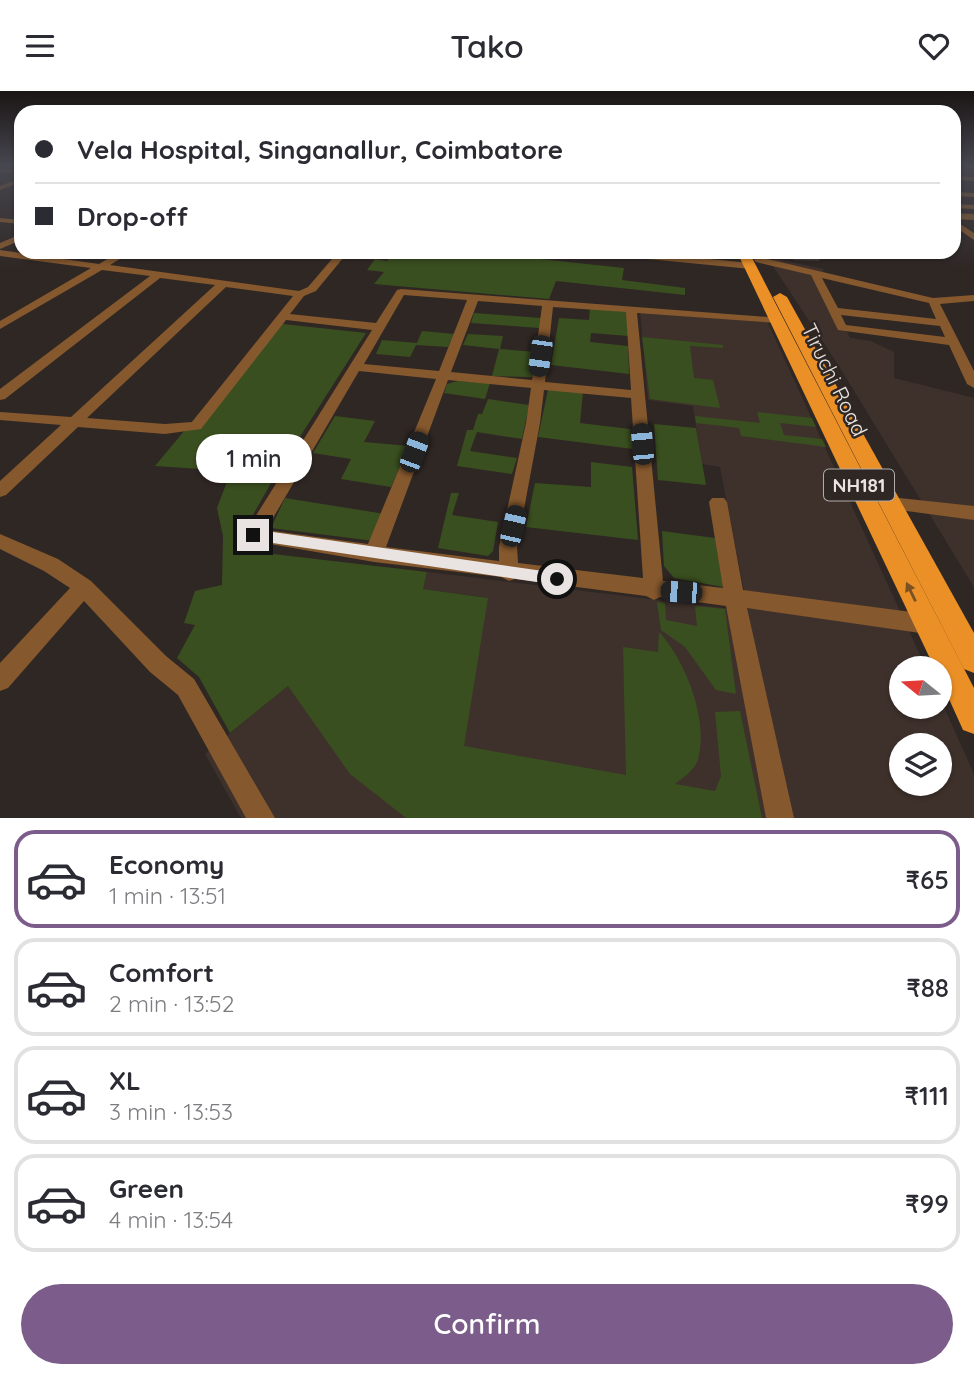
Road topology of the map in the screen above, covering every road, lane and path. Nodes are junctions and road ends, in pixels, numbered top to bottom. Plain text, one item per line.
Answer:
1 (46, 259) edge
2 (114, 259) edge
3 (337, 259) edge
4 (753, 259) edge
5 (753, 259) edge
6 (760, 259) edge
7 (100, 266) junction
8 (814, 272) junction
9 (159, 274) junction
10 (224, 283) junction
11 (299, 293) junction
12 (474, 297) junction
13 (974, 298) edge
14 (933, 301) junction
15 (548, 303) junction
16 (631, 309) junction
17 (833, 311) junction
18 (281, 316) junction
19 (777, 320) junction
20 (942, 323) junction
21 (0, 326) edge
22 (379, 327) junction
23 (953, 342) junction
24 (358, 367) junction
25 (443, 376) junction
26 (536, 383) junction
27 (974, 384) edge
28 (639, 395) junction
29 (0, 396) edge
30 (831, 409) junction
31 (0, 416) edge
32 (73, 421) junction
33 (0, 491) edge
34 (718, 502) dead end
35 (890, 503) junction
36 (974, 513) edge
37 (0, 541) edge
38 (374, 554) junction
39 (509, 573) junction
40 (84, 587) junction
41 (654, 591) junction
42 (735, 596) junction
43 (927, 624) junction
44 (974, 660) edge
45 (0, 680) edge
46 (974, 719) edge
47 (261, 818) edge
48 (779, 818) edge

1 - 7 street
2 - 7 street
3 - 11 street
4 - 19 highway, Tiruchi Road / NH181
5 - 30 highway, Tiruchi Road / NH181
6 - 8 street
7 - 9 street
7 - 21 street
8 - 14 street
8 - 17 street
9 - 10 street
9 - 29 street
10 - 11 street
10 - 32 street
11 - 18 street
12 - 15 street
12 - 22 street
12 - 25 street
13 - 14 street
14 - 20 street
15 - 16 street
15 - 26 street
16 - 19 street
16 - 28 street
17 - 20 street
17 - 23 street
18 - 22 street
18 - 32 street
19 - 30 highway, Tiruchi Road / NH181
20 - 23 street
22 - 24 street
23 - 27 street
24 - 25 street
24 - 38 street
25 - 26 street
25 - 38 street
26 - 28 street
26 - 39 street
28 - 41 street
30 - 35 highway, Tiruchi Road / NH181
43 -> 30 highway, Tiruchi Road / NH181
31 - 32 street
32 - 33 street
34 - 42 street
35 - 36 street
35 - 44 highway, Tiruchi Road / NH181
37 - 40 street
38 - 39 street
39 - 41 street
40 - 45 street
40 - 47 street
41 - 42 street
42 - 43 street
42 - 48 street
43 - 46 highway, Tiruchi Road / NH181

